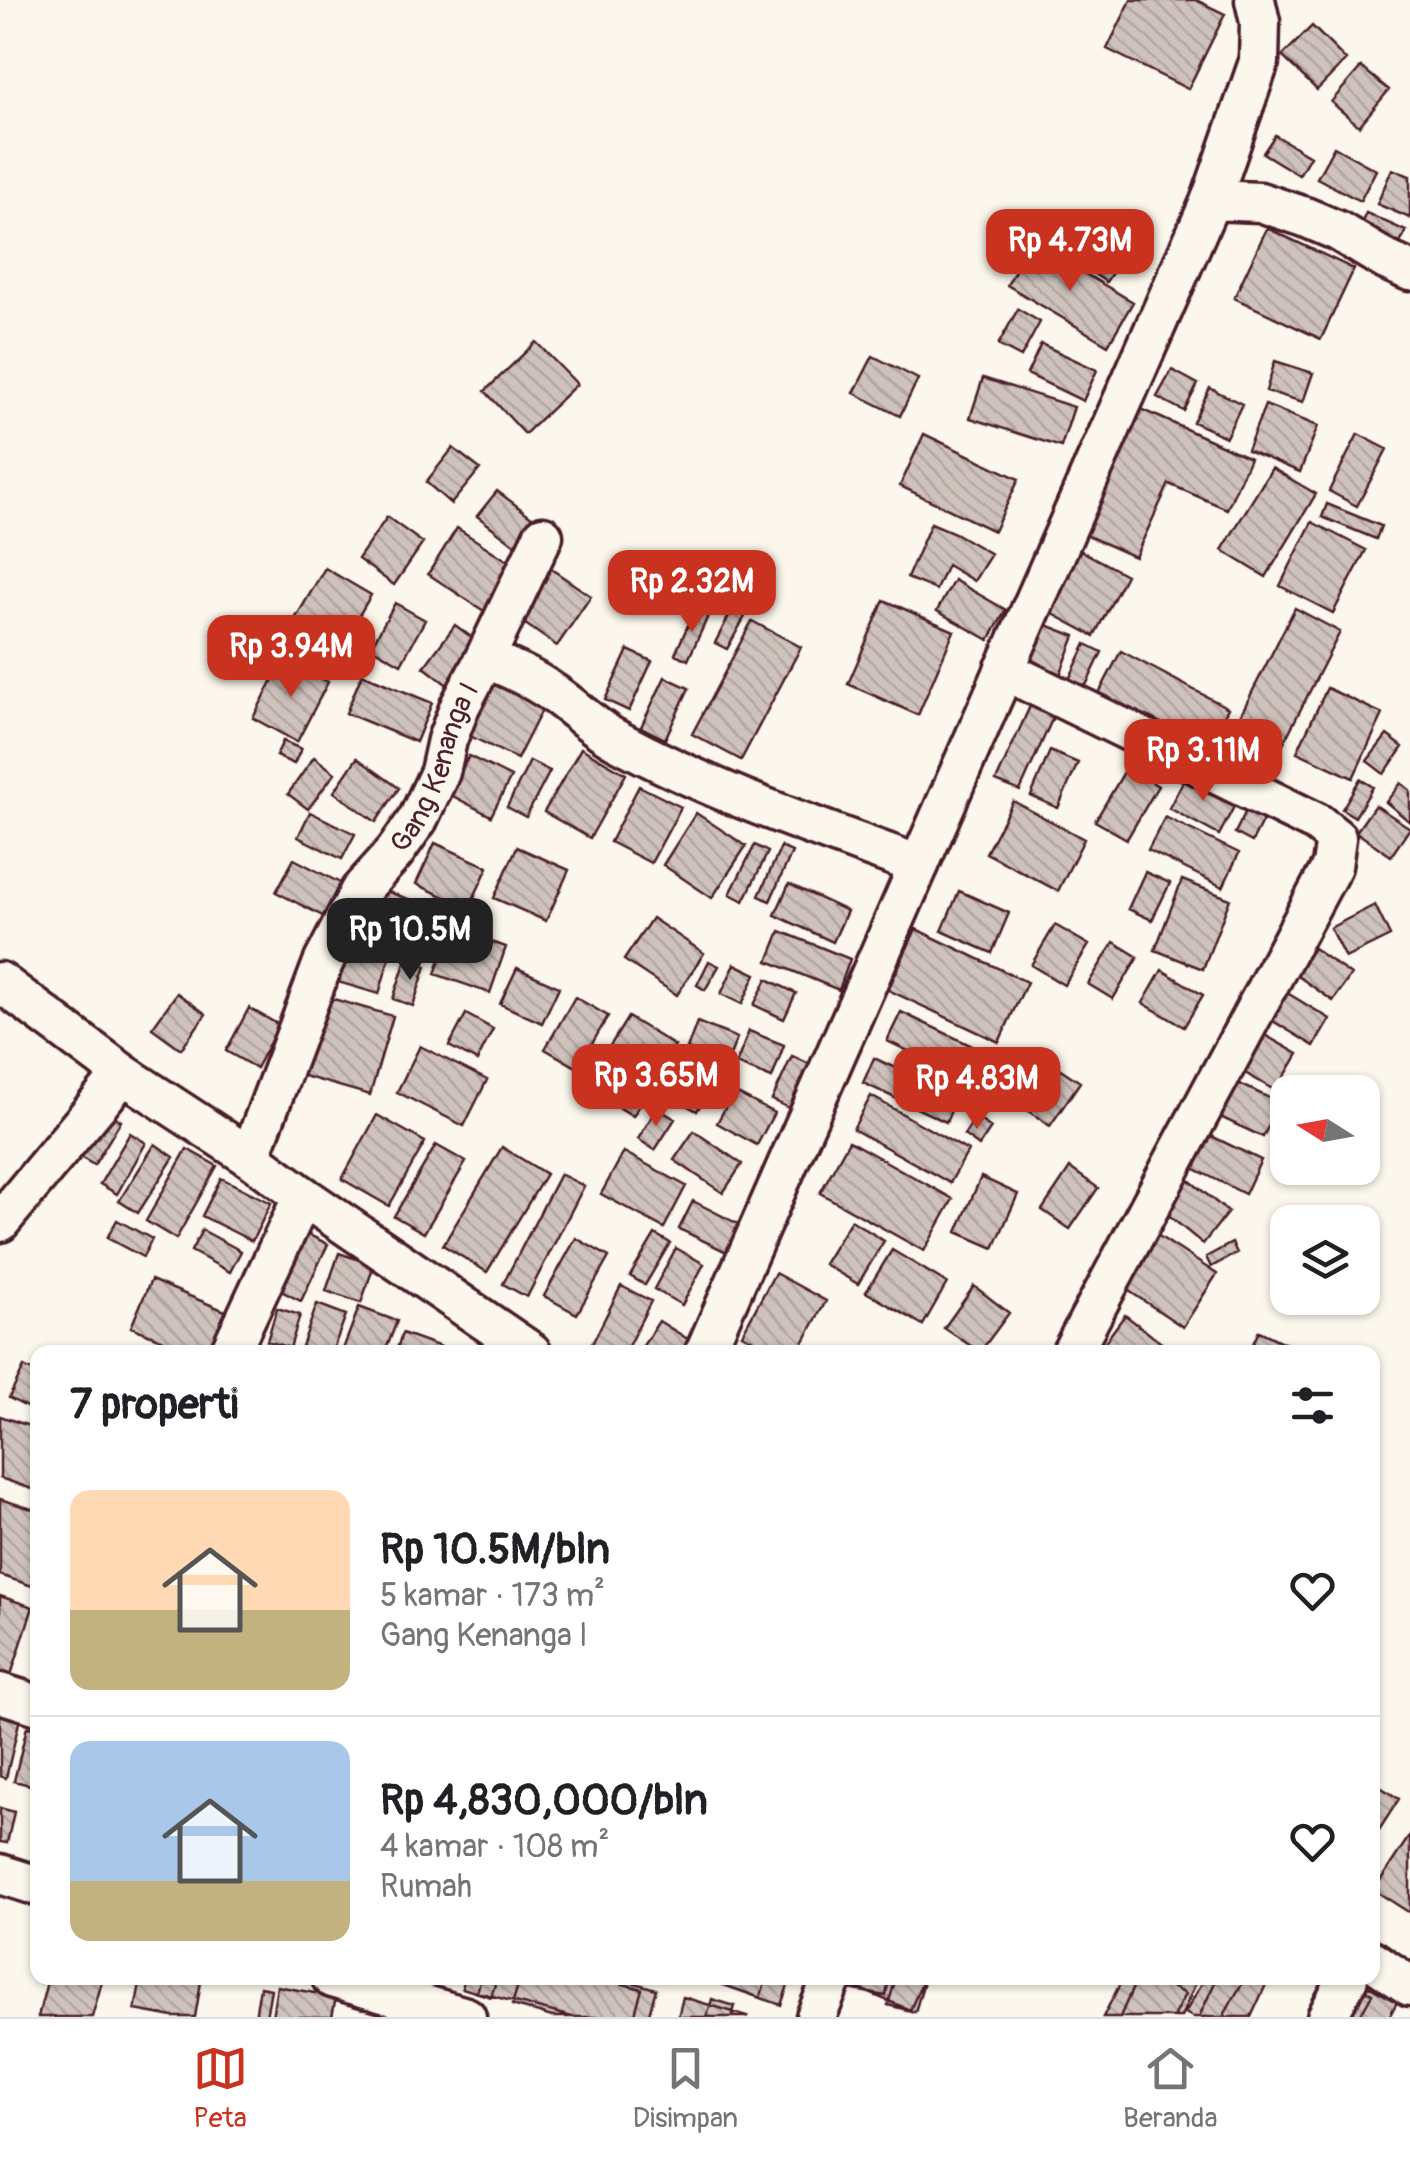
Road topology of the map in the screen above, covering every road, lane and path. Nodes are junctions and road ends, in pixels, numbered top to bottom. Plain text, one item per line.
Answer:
1 (1255, 0) edge
2 (1211, 200) junction
3 (1410, 271) edge
4 (543, 536) dead end
5 (486, 658) junction
6 (1004, 670) junction
7 (919, 865) junction
8 (0, 982) edge
9 (123, 1074) junction
10 (250, 1157) junction
11 (303, 1196) junction
12 (0, 1222) edge
13 (233, 1345) edge
14 (517, 1345) edge
15 (708, 1345) edge
16 (1076, 1345) edge
17 (0, 1693) edge
18 (30, 1702) edge
19 (0, 1874) edge
20 (30, 1883) edge
21 (1380, 1965) edge
22 (359, 1985) edge
23 (829, 1985) edge
24 (1344, 1985) edge
25 (1410, 1986) edge
26 (413, 1999) edge
27 (466, 2017) edge
28 (816, 2017) edge
29 (1327, 2017) edge

1 - 2 street
2 - 3 street
2 - 6 street
4 - 5 street, Gang Kenanga I
5 - 7 street
5 - 10 street, Gang Kenanga I
6 - 7 street
6 - 16 street
7 - 15 street
8 - 9 street
9 - 10 street
9 - 12 street
10 - 11 street
11 - 13 street
11 - 14 street
17 - 18 street
19 - 20 street
21 - 25 street
22 - 26 street
23 - 28 street
24 - 29 street
26 - 27 street

